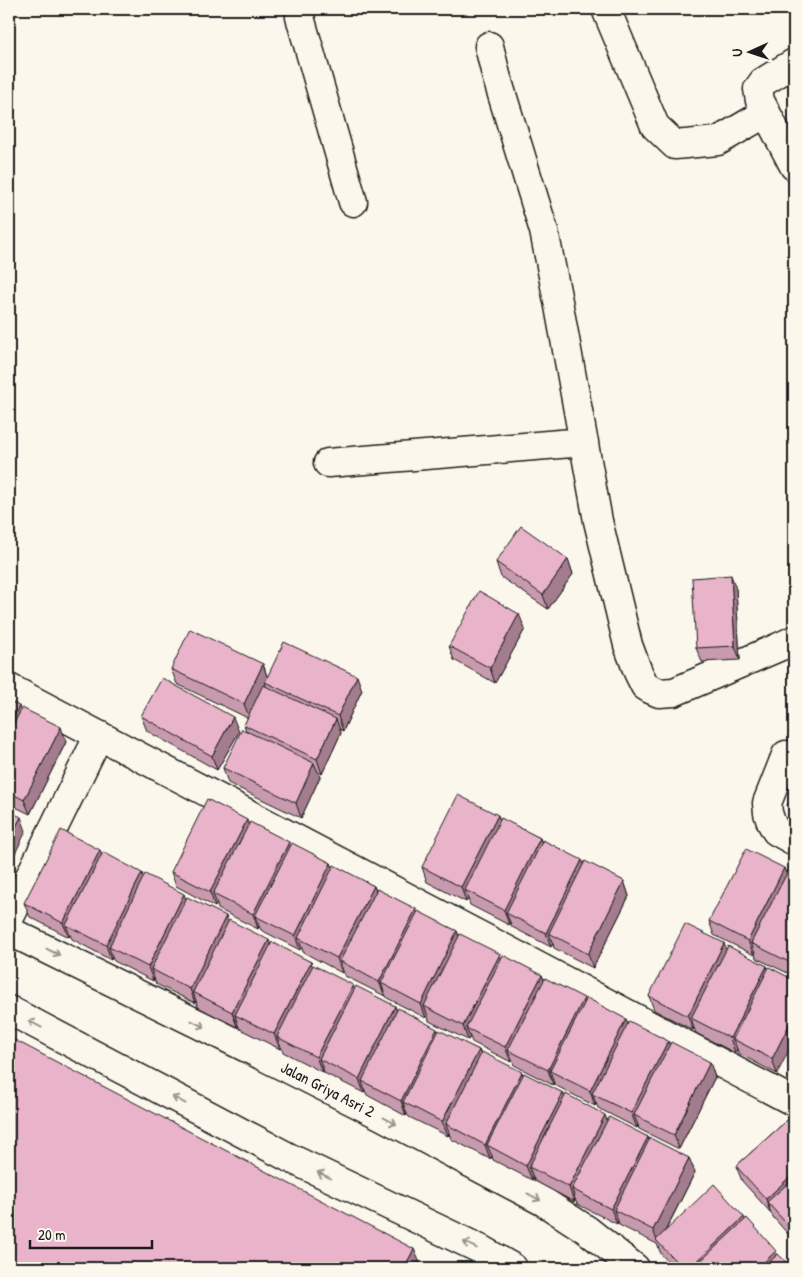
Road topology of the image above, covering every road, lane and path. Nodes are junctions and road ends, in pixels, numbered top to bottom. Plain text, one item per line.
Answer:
1 (301, 9) edge
2 (606, 9) edge
3 (489, 46) dead end
4 (794, 63) edge
5 (766, 113) junction
6 (794, 166) edge
7 (353, 202) dead end
8 (584, 442) junction
9 (328, 463) dead end
10 (794, 640) edge
11 (9, 688) edge
12 (99, 735) junction
13 (786, 755) dead end
14 (794, 841) edge
15 (9, 919) edge
16 (9, 931) edge
17 (9, 1010) edge
18 (794, 1102) edge
19 (513, 1268) edge
20 (634, 1268) edge

1 - 7 street
2 - 5 street
3 - 8 street
4 - 5 street
5 - 6 street
8 - 9 street
8 - 10 street
11 - 12 street
12 - 15 street
12 - 18 street
13 - 14 street
16 -> 20 street, Jalan Griya Asri 2
19 -> 17 street

